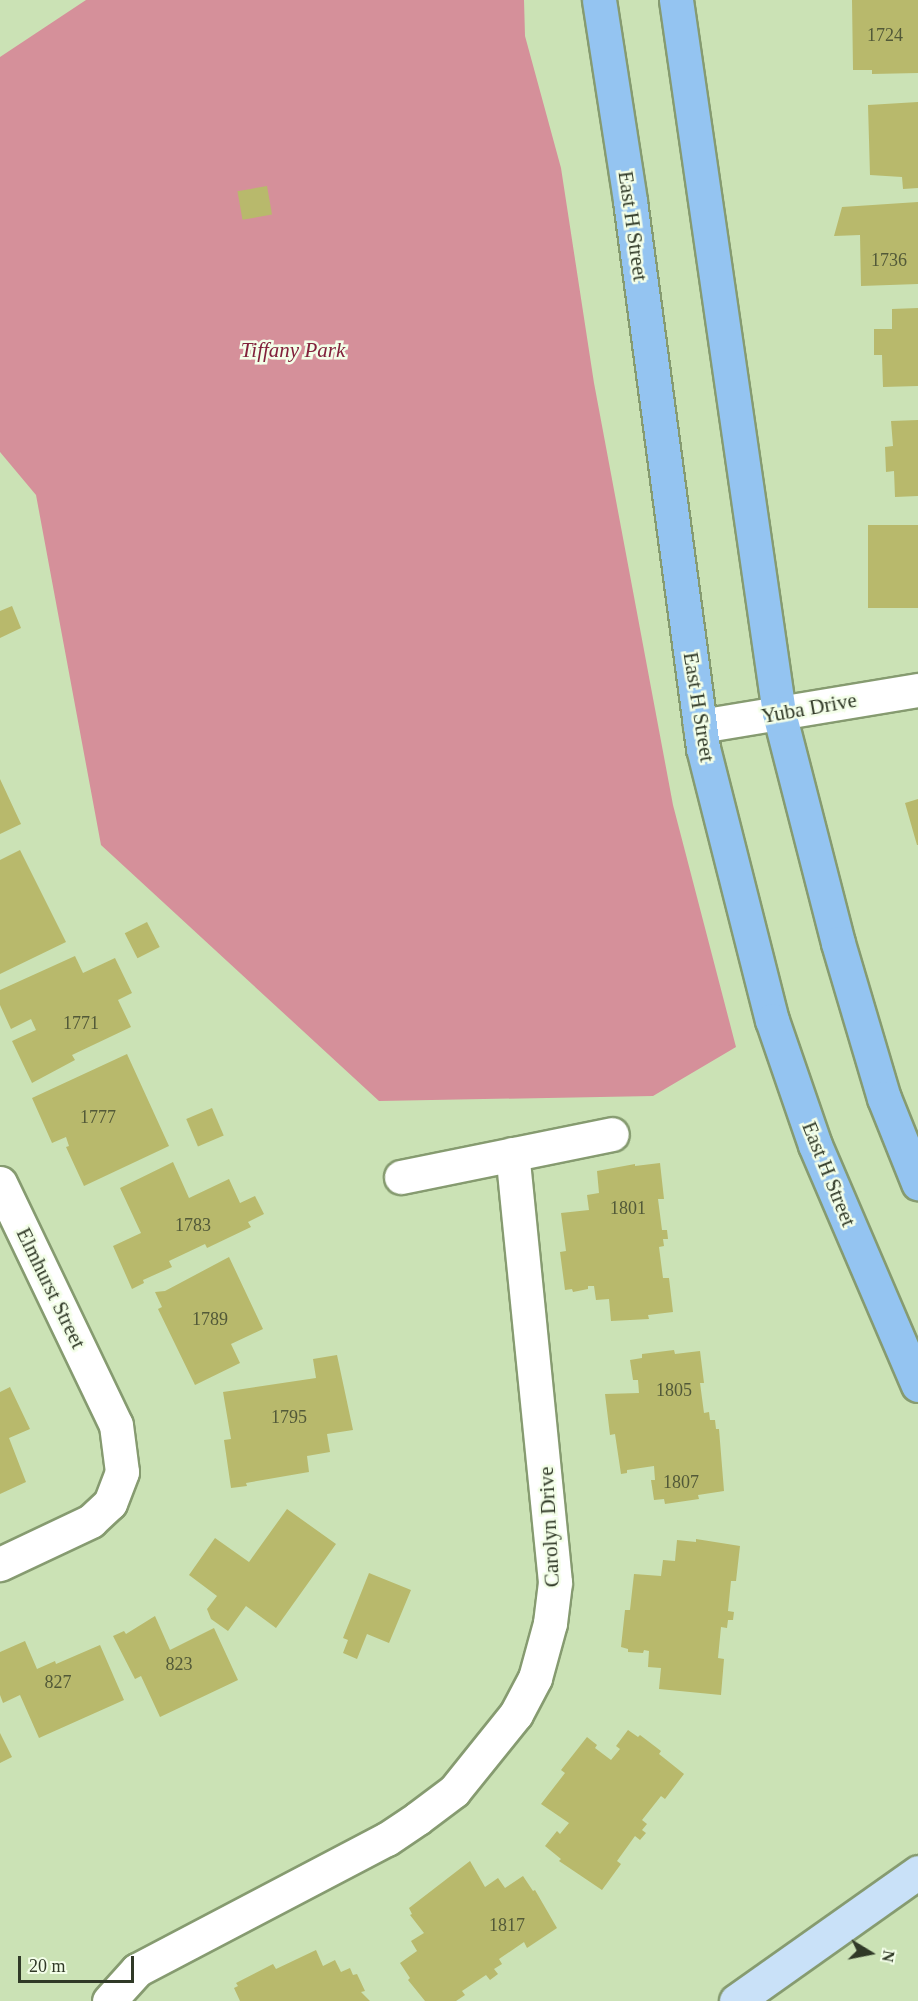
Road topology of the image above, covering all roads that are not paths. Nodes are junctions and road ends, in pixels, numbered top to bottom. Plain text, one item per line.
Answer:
1 (599, 0) edge
2 (676, 0) edge
3 (918, 690) edge
4 (779, 713) junction
5 (700, 726) junction
6 (612, 1134) dead end
7 (512, 1154) junction
8 (401, 1177) dead end
9 (0, 1183) edge
10 (918, 1184) edge
11 (918, 1385) edge
12 (0, 1564) edge
13 (918, 1872) edge
14 (109, 2001) edge
15 (736, 2001) edge

1 - 5 main road, East H Street
2 - 4 main road
3 - 4 street, Yuba Drive
4 - 5 street, Yuba Drive
4 - 10 main road
5 - 11 main road, East H Street
6 - 7 street
7 - 8 street
7 - 14 street, Carolyn Drive
9 - 12 street, Elmhurst Street
13 - 15 main road

